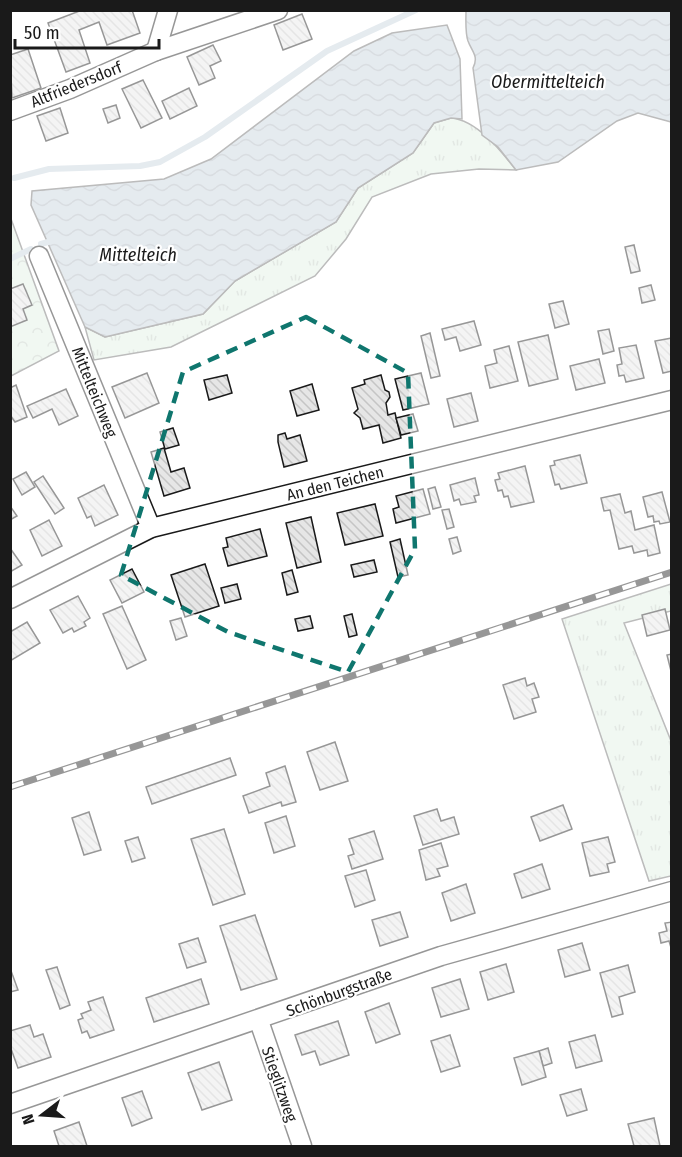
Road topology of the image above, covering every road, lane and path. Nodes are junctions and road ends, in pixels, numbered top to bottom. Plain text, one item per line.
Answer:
1 (168, 10) edge
2 (278, 10) edge
3 (156, 51) junction
4 (10, 111) edge
5 (39, 256) dead end
6 (672, 400) edge
7 (151, 528) junction
8 (10, 599) edge
9 (672, 891) edge
10 (259, 1021) junction
11 (10, 1104) edge
12 (302, 1146) edge

1 - 3 street
2 - 3 street, Altfriedersdorf
3 - 4 street, Altfriedersdorf
5 - 7 street, Mittelteichweg
6 - 7 street, An den Teichen
7 - 8 street, An den Teichen
9 - 10 street, Schönburgstraße
10 - 11 street, Schönburgstraße
10 - 12 street, Stieglitzweg

